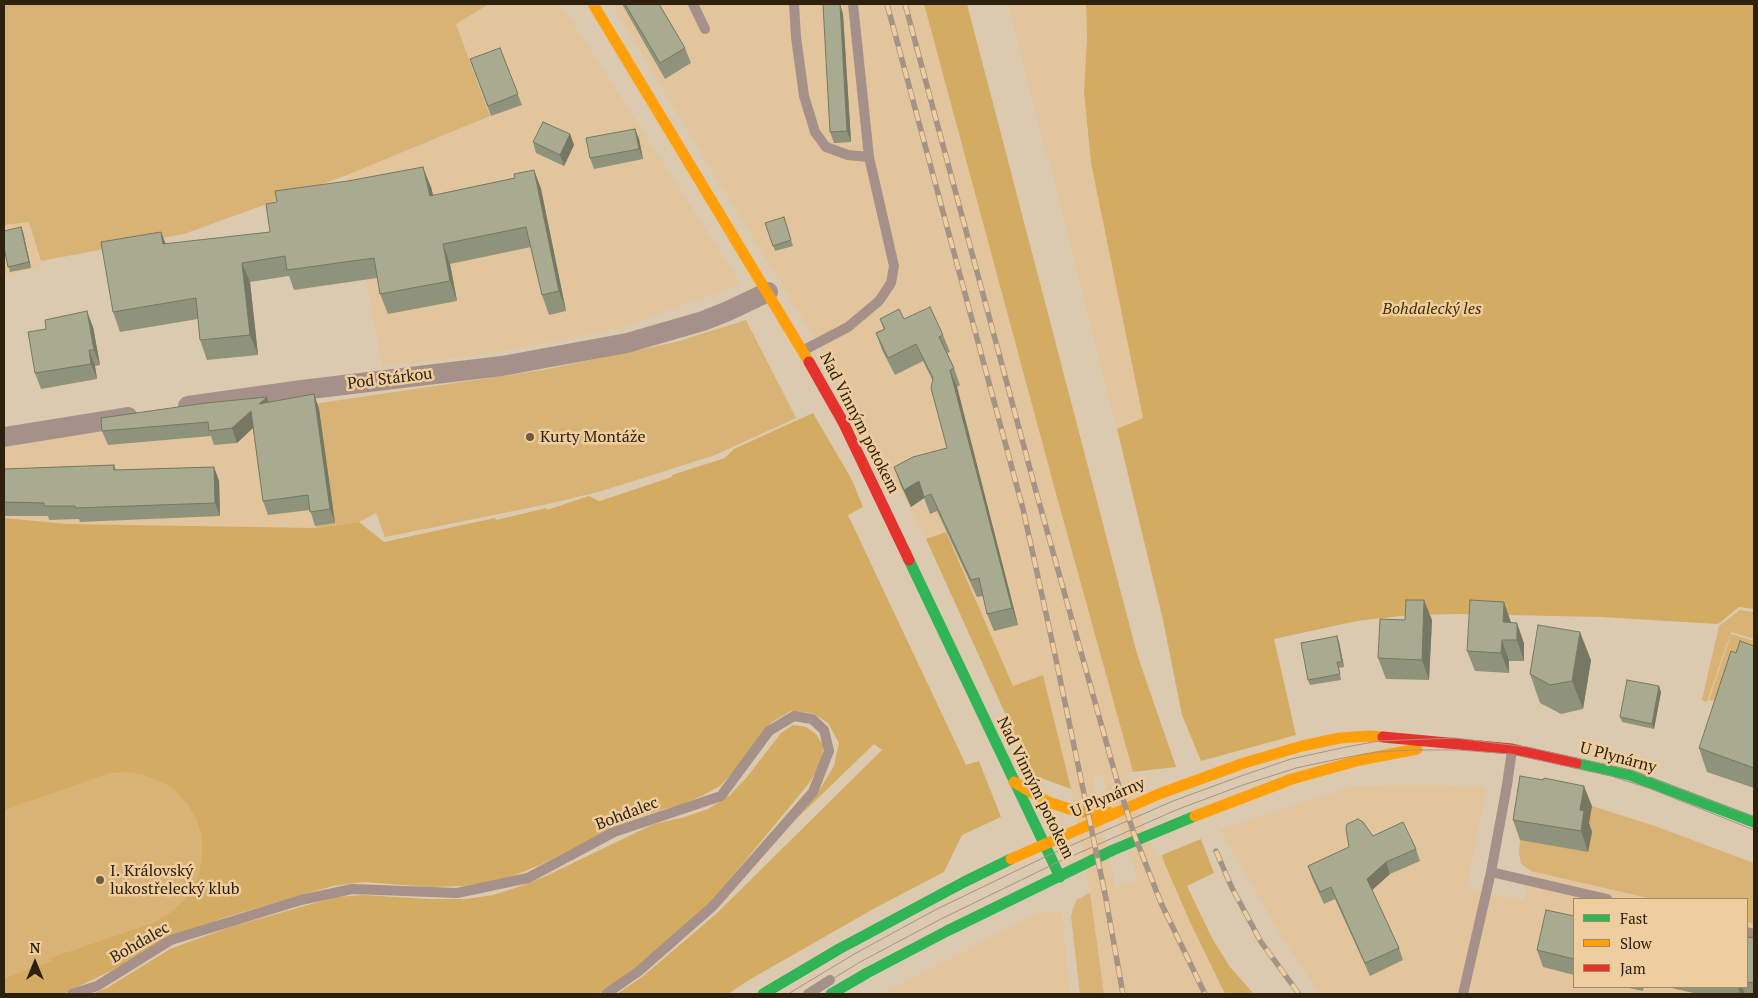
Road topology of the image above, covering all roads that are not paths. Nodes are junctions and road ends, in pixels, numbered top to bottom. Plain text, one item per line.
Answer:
1 (593, 4) edge
2 (693, 4) edge
3 (794, 4) edge
4 (853, 4) edge
5 (705, 29) dead end
6 (869, 157) junction
7 (768, 292) junction
8 (803, 350) junction
9 (4, 438) edge
10 (1468, 746) junction
11 (1512, 749) junction
12 (1412, 750) junction
13 (1269, 776) dead end
14 (1014, 782) junction
15 (1115, 812) junction
16 (1754, 822) edge
17 (1044, 844) junction
18 (1491, 872) junction
19 (1060, 877) junction
20 (1603, 898) edge
21 (838, 976) dead end
22 (72, 994) edge
23 (606, 994) edge
24 (763, 994) edge
25 (808, 994) edge
26 (830, 994) edge
27 (1463, 994) edge

1 - 7 street, Nad Vinným potokem
2 - 5 lane
3 - 6 lane
4 - 6 lane
6 - 8 lane
7 - 8 street, Nad Vinným potokem
7 - 9 street, Pod Stárkou
8 - 14 street, Nad Vinným potokem
10 - 11 street, U Plynárny
10 - 12 street, U Plynárny
10 - 15 street, U Plynárny
11 - 16 street, U Plynárny
11 - 18 lane
12 - 13 lane
12 - 19 street, U Plynárny
14 - 15 street
14 - 17 street, Nad Vinným potokem
15 - 17 street, U Plynárny
17 - 19 street, Nad Vinným potokem
17 - 24 street, U Plynárny
18 - 20 lane
18 - 27 lane
19 - 26 street, U Plynárny
21 - 25 lane
22 - 23 lane, Bohdalec

